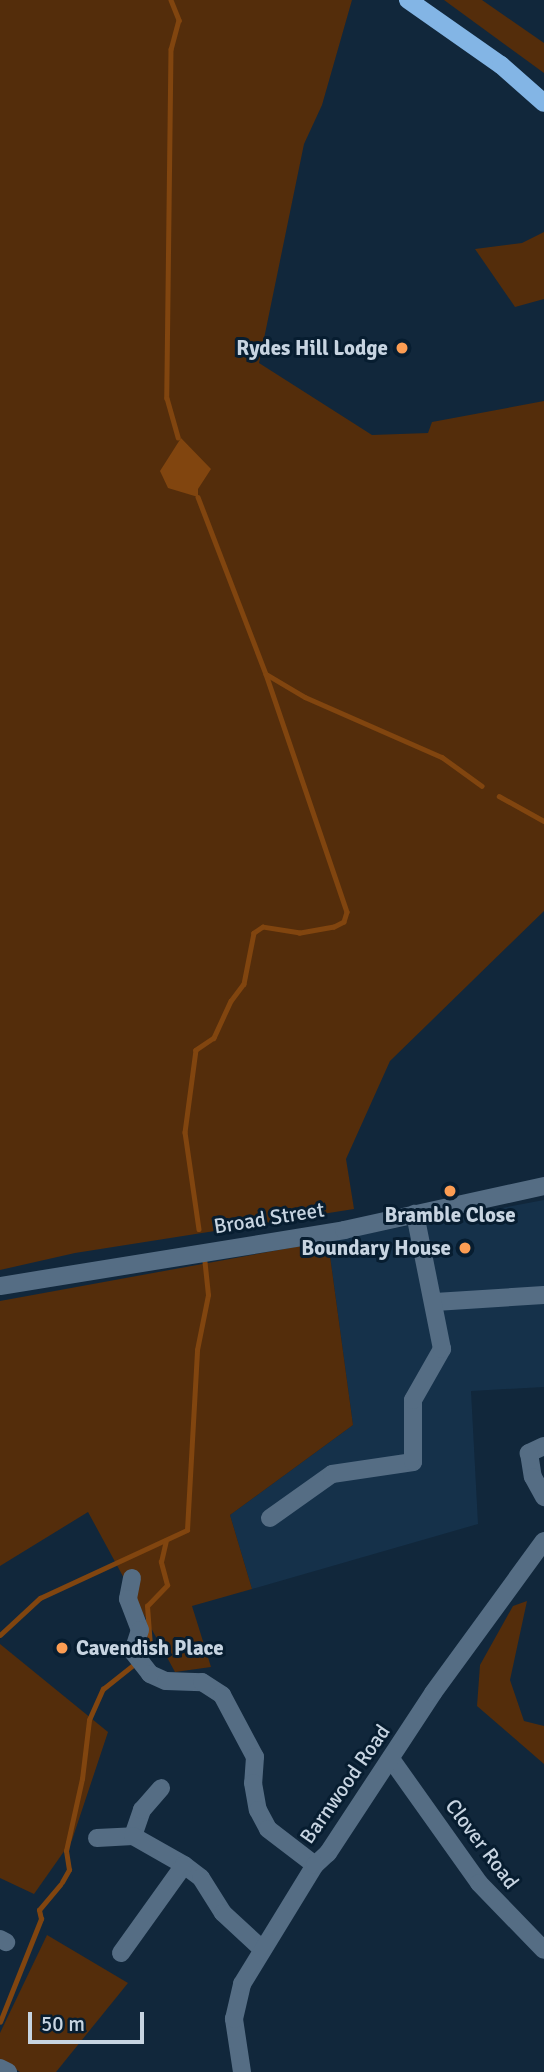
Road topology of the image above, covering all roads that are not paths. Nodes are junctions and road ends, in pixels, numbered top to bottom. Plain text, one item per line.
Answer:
1 (408, 0) edge
2 (544, 103) edge
3 (544, 1186) edge
4 (415, 1214) junction
5 (0, 1286) edge
6 (544, 1295) edge
7 (435, 1302) junction
8 (544, 1446) edge
9 (544, 1497) edge
10 (270, 1518) dead end
11 (544, 1541) edge
12 (132, 1578) dead end
13 (391, 1759) junction
14 (161, 1788) dead end
15 (133, 1836) junction
16 (97, 1839) dead end
17 (184, 1865) junction
18 (315, 1866) junction
19 (263, 1950) junction
20 (544, 1950) edge
21 (121, 1953) dead end
22 (0, 2068) edge
23 (8, 2072) edge
24 (242, 2072) edge

1 - 2 main road
3 - 4 street, Broad Street
4 - 5 street, Broad Street
4 - 7 street
6 - 7 street
7 - 10 street
8 - 9 street
11 - 13 street, Barnwood Road
12 - 18 street
13 - 18 street, Barnwood Road
13 - 20 street, Clover Road
14 - 15 street
15 - 16 street
15 - 17 street
17 - 19 street
17 - 21 street
18 - 19 street, Barnwood Road
19 - 24 street, Barnwood Road
22 - 23 street

